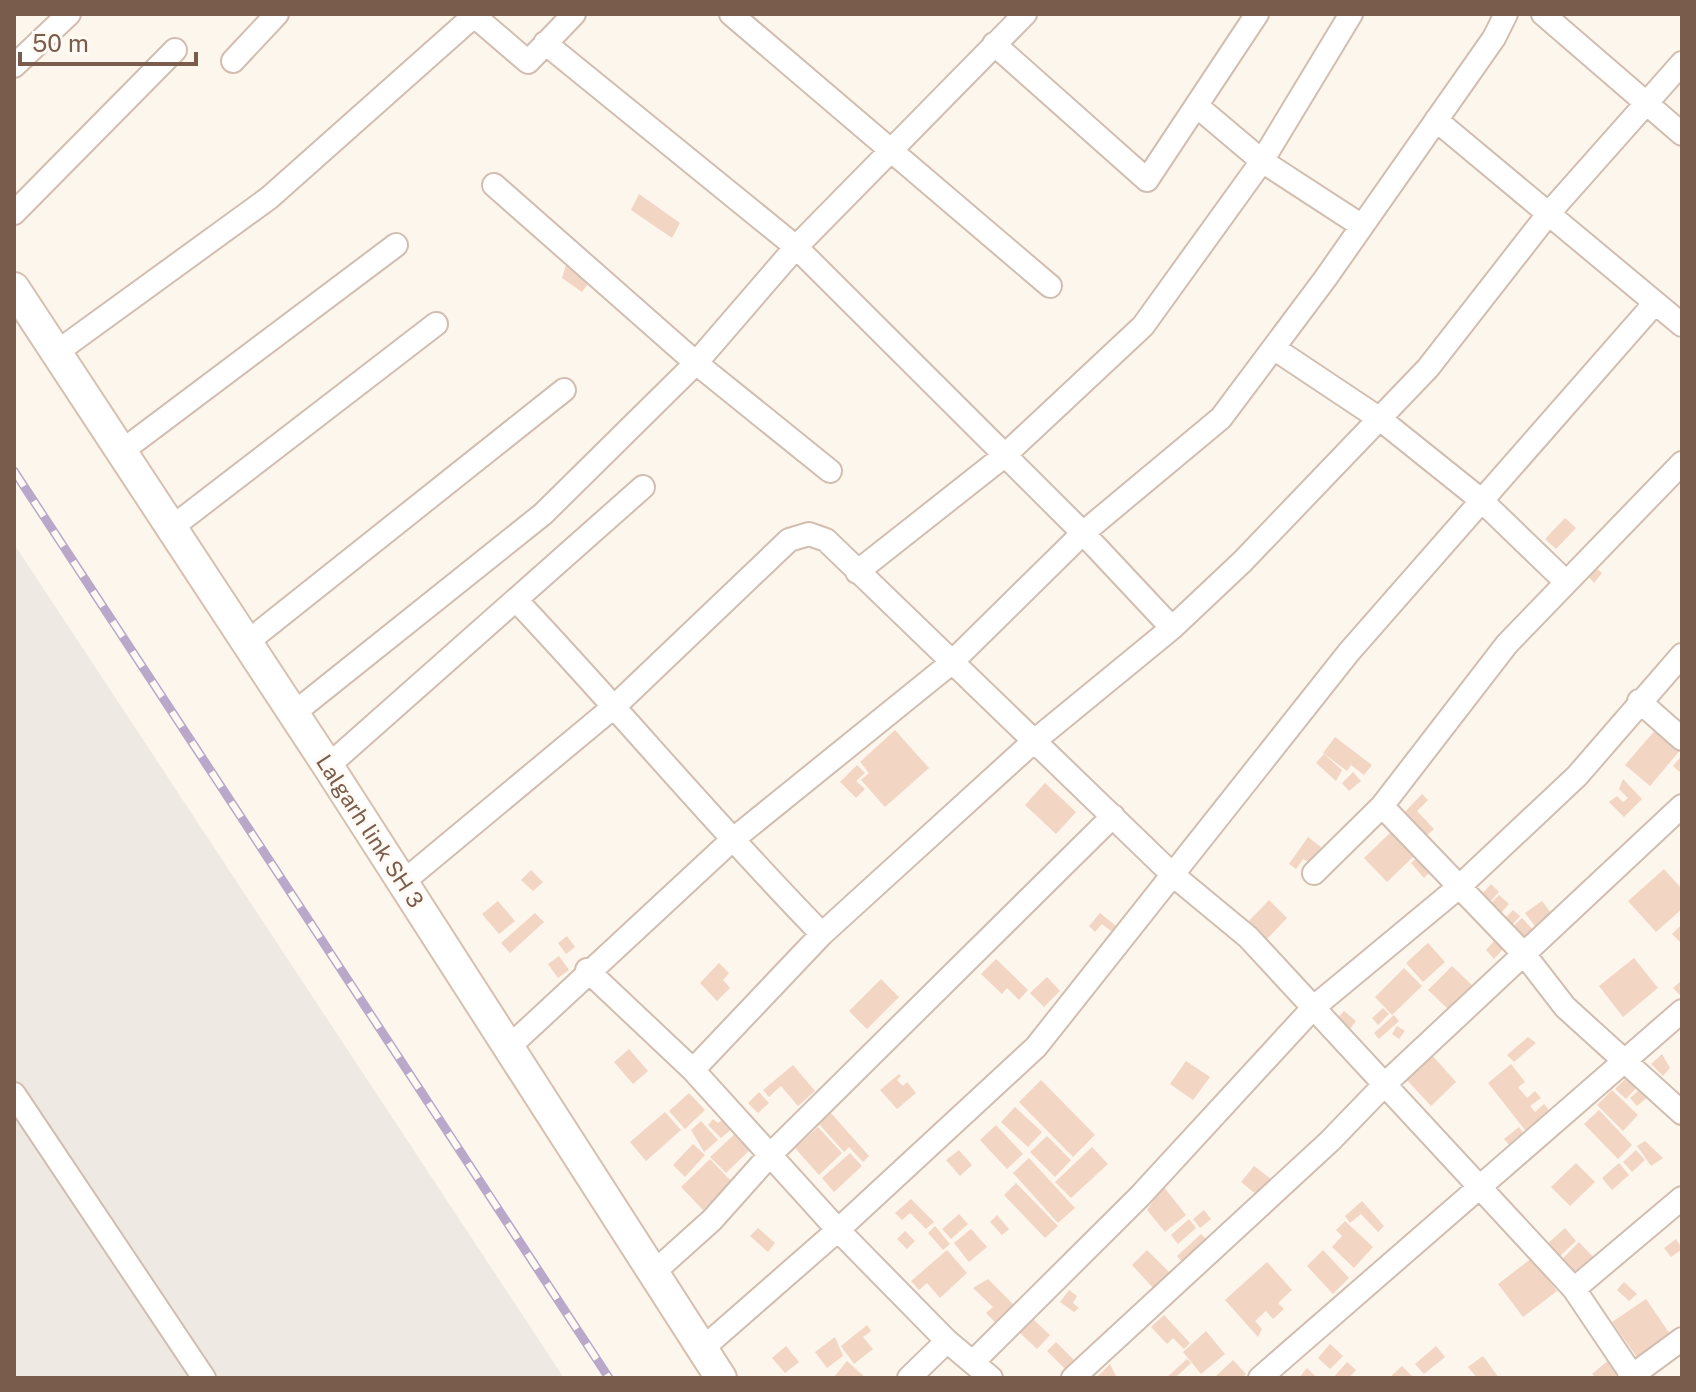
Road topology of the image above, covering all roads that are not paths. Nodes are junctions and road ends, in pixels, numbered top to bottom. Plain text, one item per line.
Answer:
1 (69, 14) edge
2 (277, 14) edge
3 (574, 14) edge
4 (1025, 14) edge
5 (1257, 14) edge
6 (1351, 14) edge
7 (1506, 14) edge
8 (1543, 14) edge
9 (474, 15) edge
10 (732, 15) edge
11 (545, 43) junction
12 (994, 44) junction
13 (175, 50) dead end
14 (233, 61) dead end
15 (1682, 63) edge
16 (14, 66) edge
17 (1648, 104) junction
18 (1198, 107) junction
19 (1436, 120) junction
20 (1682, 134) edge
21 (888, 151) junction
22 (1262, 161) junction
23 (494, 185) dead end
24 (14, 213) edge
25 (1549, 213) junction
26 (1362, 226) junction
27 (396, 245) dead end
28 (796, 247) junction
29 (1050, 286) dead end
30 (14, 288) edge
31 (1655, 303) junction
32 (436, 324) dead end
33 (1682, 325) edge
34 (1275, 349) junction
35 (57, 352) junction
36 (696, 363) junction
37 (564, 390) dead end
38 (1380, 419) junction
39 (122, 451) junction
40 (1004, 456) junction
41 (1682, 463) edge
42 (830, 471) dead end
43 (643, 487) dead end
44 (1481, 500) junction
45 (171, 528) junction
46 (1083, 533) junction
47 (857, 572) junction
48 (1565, 581) junction
49 (516, 600) junction
50 (1172, 628) junction
51 (246, 643) junction
52 (1682, 655) edge
53 (950, 664) junction
54 (1639, 701) junction
55 (616, 705) junction
56 (294, 713) junction
57 (1682, 739) edge
58 (1033, 742) junction
59 (328, 766) junction
60 (1382, 806) junction
61 (1682, 806) edge
62 (1113, 816) junction
63 (731, 841) junction
64 (1314, 873) dead end
65 (1173, 875) junction
66 (403, 882) junction
67 (1460, 886) junction
68 (822, 934) junction
69 (1524, 954) junction
70 (587, 970) junction
71 (1314, 1007) junction
72 (1682, 1011) edge
73 (510, 1046) junction
74 (1626, 1058) junction
75 (693, 1070) junction
76 (1386, 1083) junction
77 (14, 1094) edge
78 (1682, 1113) edge
79 (770, 1155) junction
80 (1481, 1187) junction
81 (1682, 1198) edge
82 (838, 1230) junction
83 (653, 1273) junction
84 (1574, 1289) junction
85 (1682, 1339) edge
86 (947, 1341) junction
87 (702, 1349) junction
88 (973, 1362) junction
89 (1632, 1377) edge
90 (204, 1378) edge
91 (721, 1378) edge
92 (909, 1378) edge
93 (991, 1378) edge
94 (1073, 1378) edge
95 (1260, 1378) edge

1 - 16 street
2 - 14 street
3 - 11 street
4 - 12 street
5 - 18 street
6 - 22 street
7 - 19 street
8 - 17 street
9 - 11 street
9 - 35 street
10 - 21 street
11 - 28 street
12 - 18 street
12 - 21 street
13 - 24 street
15 - 17 street
17 - 20 street
17 - 25 street
18 - 22 street
19 - 25 street
19 - 26 street
21 - 28 street
21 - 29 street
22 - 26 street
22 - 40 street
23 - 36 street
25 - 31 street
25 - 38 street
26 - 34 street
27 - 39 street
28 - 36 street
28 - 40 street
30 - 35 street, Lalgarh link SH 3
31 - 33 street
31 - 44 street
32 - 45 street
34 - 38 street
34 - 46 street
35 - 39 street, Lalgarh link SH 3
36 - 42 street
36 - 56 street
37 - 51 street
38 - 44 street
38 - 50 street
39 - 45 street, Lalgarh link SH 3
40 - 46 street
40 - 47 street
41 - 48 street
43 - 49 street
44 - 48 street
44 - 65 street
45 - 51 street, Lalgarh link SH 3
46 - 50 street
46 - 53 street
47 - 53 street
47 - 55 street
48 - 60 street
49 - 55 street
49 - 59 street
50 - 58 street
51 - 56 street, Lalgarh link SH 3
52 - 54 street
53 - 58 street
53 - 63 street
54 - 57 street
54 - 67 street
55 - 63 street
55 - 66 street
56 - 59 street, Lalgarh link SH 3
58 - 62 street
58 - 68 street
59 - 66 street, Lalgarh link SH 3
60 - 64 street
60 - 67 street
61 - 69 street
62 - 65 street
62 - 79 street
63 - 68 street
63 - 70 street
65 - 71 street
65 - 82 street
66 - 73 street, Lalgarh link SH 3
67 - 69 street
67 - 71 street
68 - 75 street
69 - 74 street
69 - 76 street
70 - 73 street
70 - 75 street
71 - 76 street
71 - 88 street
72 - 74 street
73 - 83 street, Lalgarh link SH 3
74 - 78 street
74 - 80 street
75 - 79 street
76 - 80 street
76 - 94 street
77 - 90 street
79 - 82 street
79 - 83 street
80 - 84 street
80 - 95 street
81 - 84 street
82 - 86 street
82 - 87 street
83 - 87 street, Lalgarh link SH 3
84 - 89 street
85 - 89 street
86 - 88 street
86 - 92 street
87 - 91 street, Lalgarh link SH 3
88 - 93 street

